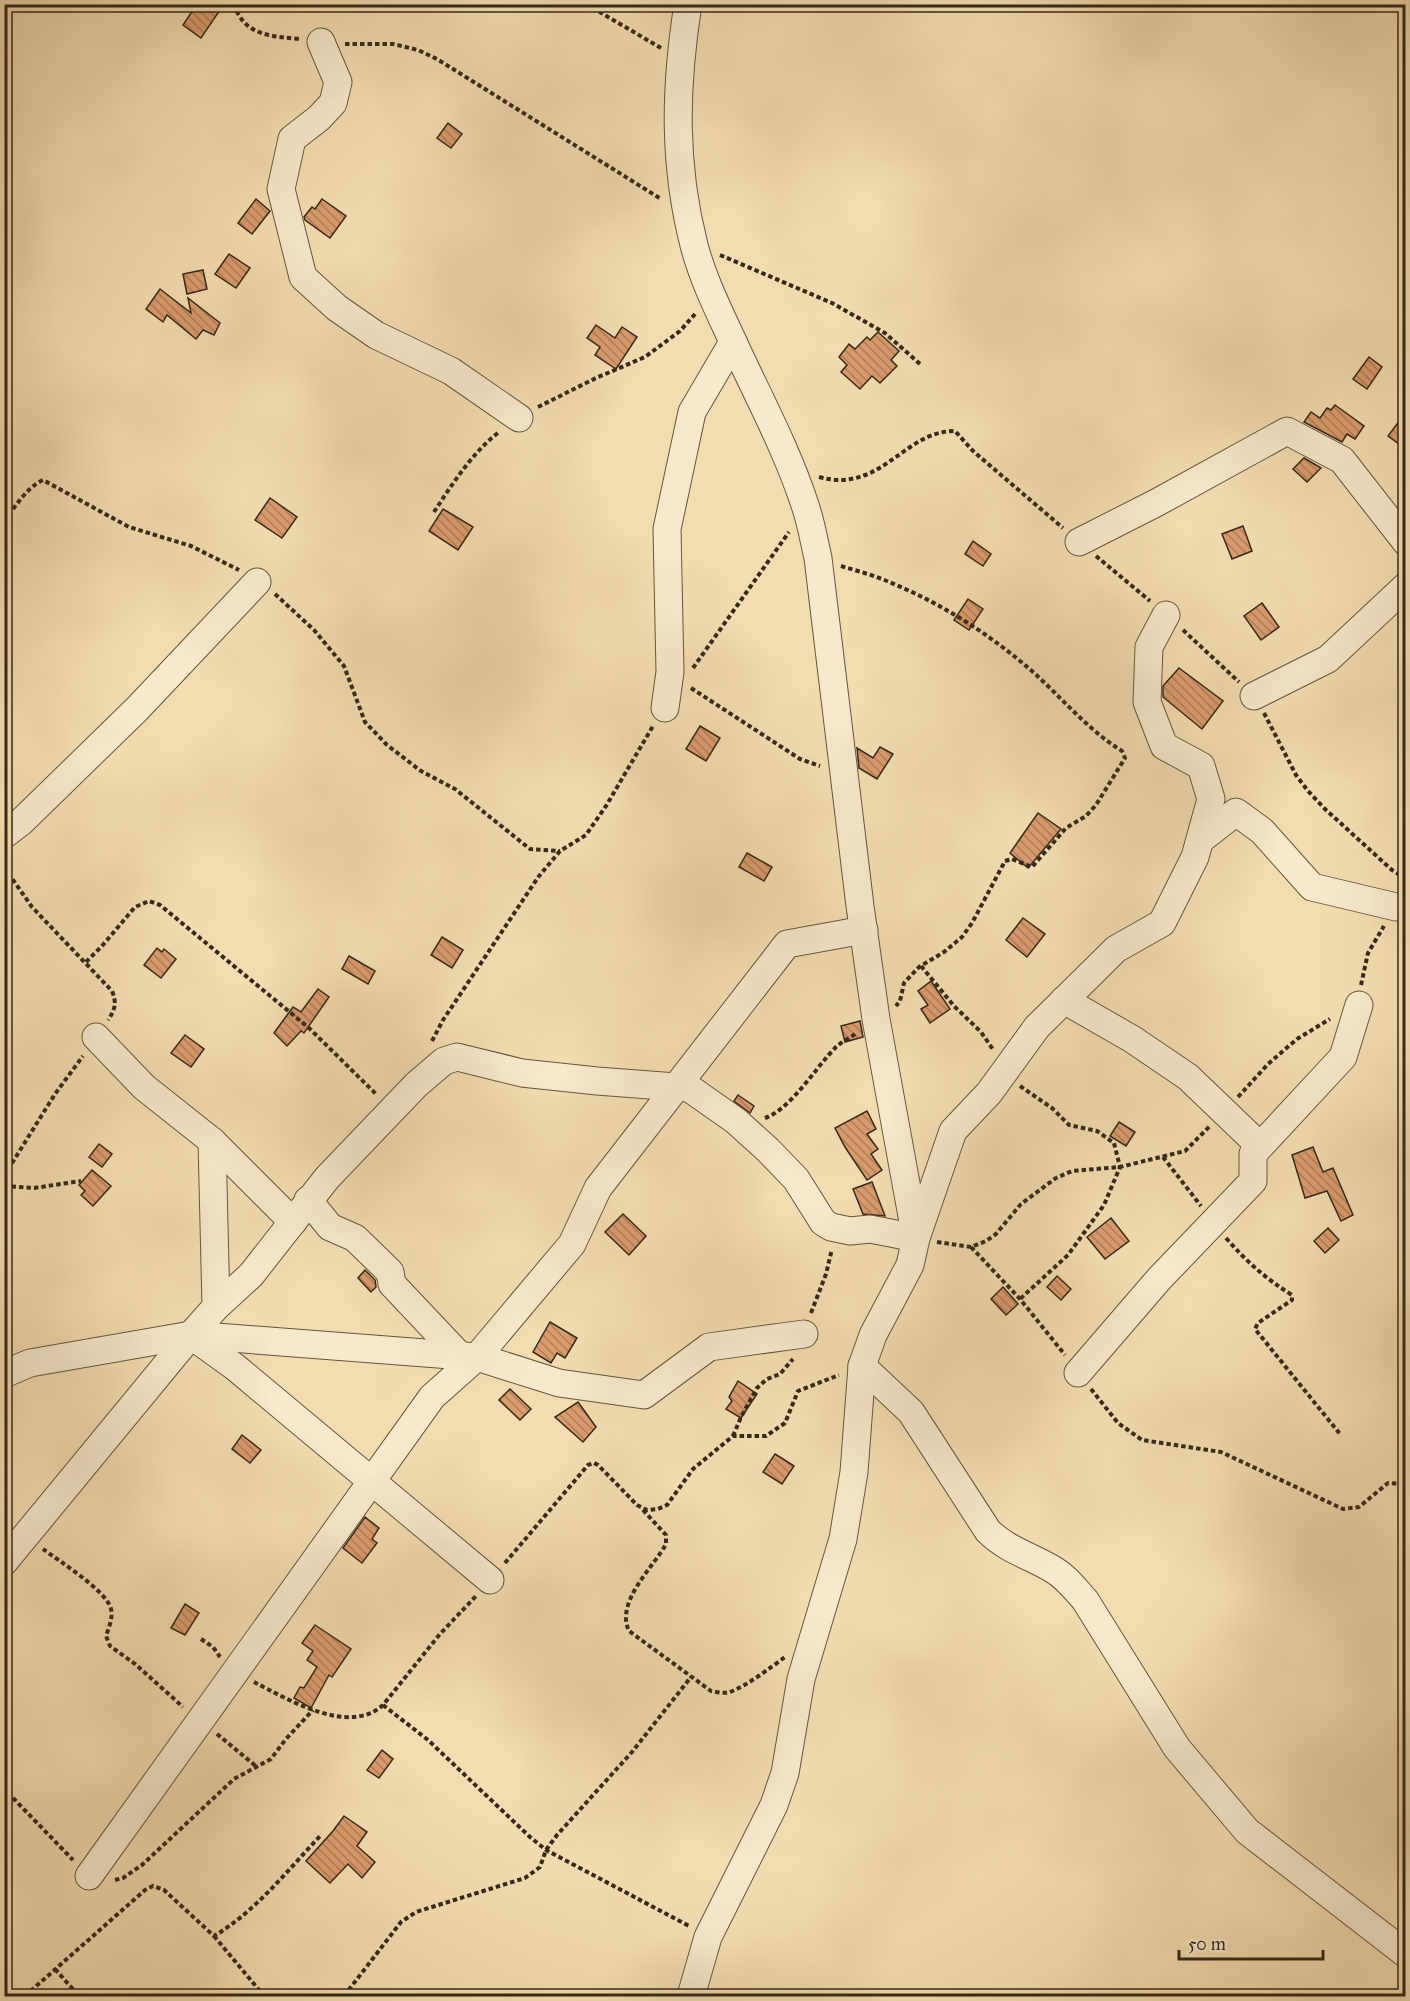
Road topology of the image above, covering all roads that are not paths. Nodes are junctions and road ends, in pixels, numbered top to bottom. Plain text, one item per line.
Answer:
1 (688, 4) edge
2 (321, 42) road end
3 (733, 342) junction
4 (519, 418) road end
5 (1079, 542) road end
6 (1406, 542) edge
7 (257, 582) road end
8 (1406, 586) edge
9 (1166, 615) road end
10 (1254, 696) road end
11 (665, 708) road end
12 (4, 834) edge
13 (1200, 840) junction
14 (1396, 907) dead end
15 (864, 930) junction
16 (1064, 1000) junction
17 (1359, 1005) dead end
18 (96, 1037) road end
19 (678, 1087) junction
20 (212, 1141) junction
21 (1260, 1146) junction
22 (301, 1211) junction
23 (916, 1238) junction
24 (216, 1307) junction
25 (804, 1334) dead end
26 (191, 1335) junction
27 (468, 1356) junction
28 (862, 1365) junction
29 (1078, 1373) road end
30 (4, 1374) edge
31 (371, 1482) junction
32 (4, 1562) edge
33 (490, 1580) road end
34 (88, 1876) dead end
35 (1406, 1954) edge
36 (691, 1996) edge

1 - 3 street
2 - 4 street
3 - 11 street
3 - 15 street
5 - 6 street
7 - 12 street
8 - 10 street
9 - 13 street
13 - 14 street
13 - 16 street
15 - 19 street
15 - 23 street
16 - 21 street
16 - 23 street
17 - 21 street
18 - 20 street
19 - 22 street
19 - 23 street
19 - 27 street
20 - 22 street
20 - 24 street
21 - 29 street
22 - 24 street
22 - 27 street
23 - 28 street
24 - 26 street
25 - 27 street
26 - 27 street
26 - 30 street
26 - 31 street
26 - 32 street
27 - 31 street
28 - 35 street
28 - 36 street
31 - 33 street
31 - 34 street

